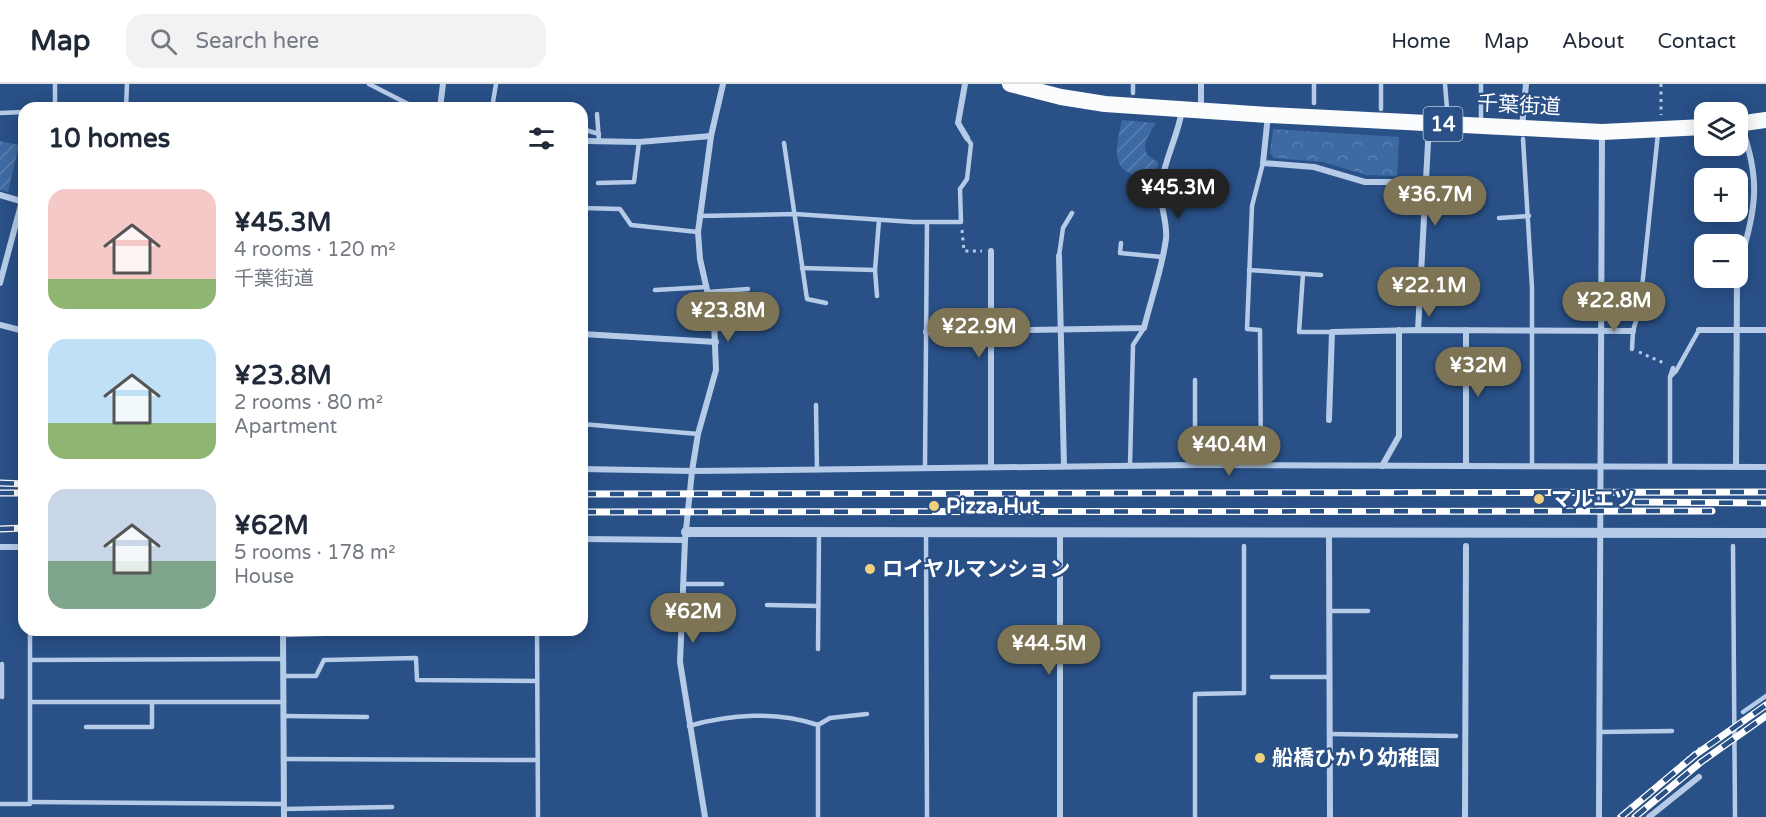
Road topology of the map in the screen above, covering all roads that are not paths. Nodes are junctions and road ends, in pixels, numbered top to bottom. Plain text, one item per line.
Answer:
1 (55, 84) edge
2 (127, 84) edge
3 (369, 84) edge
4 (443, 84) edge
5 (496, 84) edge
6 (723, 84) edge
7 (965, 84) edge
8 (1010, 84) edge
9 (1133, 84) edge
10 (1201, 84) edge
11 (1314, 84) edge
12 (1381, 84) edge
13 (1445, 84) edge
14 (1481, 84) edge
15 (1526, 84) edge
16 (1133, 93) dead end
17 (55, 102) edge
18 (126, 102) edge
19 (404, 102) edge
20 (441, 102) edge
21 (493, 102) edge
22 (1314, 103) dead end
23 (1182, 109) junction
24 (1381, 109) dead end
25 (1202, 110) junction
26 (18, 112) edge
27 (0, 113) edge
28 (597, 114) dead end
29 (1268, 115) junction
30 (1766, 120) edge
31 (1429, 123) junction
32 (1748, 123) edge
33 (1448, 124) junction
34 (1660, 125) junction
35 (1481, 126) junction
36 (1694, 127) edge
37 (588, 132) edge
38 (1602, 132) junction
39 (1522, 134) junction
40 (711, 136) junction
41 (599, 138) junction
42 (967, 138) joint
43 (588, 141) edge
44 (639, 142) junction
45 (784, 143) dead end
46 (1748, 147) edge
47 (1263, 163) junction
48 (1424, 182) junction
49 (598, 183) dead end
50 (0, 195) edge
51 (18, 200) edge
52 (588, 208) edge
53 (1072, 213) dead end
54 (795, 214) junction
55 (699, 216) junction
56 (1529, 216) junction
57 (1499, 218) dead end
58 (18, 219) edge
59 (879, 220) junction
60 (927, 222) junction
61 (698, 232) junction
62 (1748, 234) edge
63 (1121, 243) dead end
64 (991, 251) road end
65 (1059, 256) joint
66 (1162, 256) junction
67 (802, 268) junction
68 (875, 270) junction
69 (1249, 270) junction
70 (1303, 274) junction
71 (1321, 275) dead end
72 (0, 283) edge
73 (1737, 288) edge
74 (748, 289) dead end
75 (656, 290) dead end
76 (708, 290) junction
77 (877, 296) dead end
78 (826, 303) dead end
79 (0, 325) edge
80 (1144, 328) junction
81 (18, 330) edge
82 (1059, 330) junction
83 (1399, 330) junction
84 (1418, 330) junction
85 (1466, 330) junction
86 (1532, 330) junction
87 (1602, 330) junction
88 (1699, 330) joint
89 (1735, 330) junction
90 (1766, 330) edge
91 (990, 331) junction
92 (1633, 331) junction
93 (926, 332) junction
94 (1332, 332) junction
95 (588, 334) edge
96 (716, 342) junction
97 (1632, 349) road end
98 (1673, 368) road end
99 (1670, 376) junction
100 (1195, 381) dead end
101 (816, 405) dead end
102 (1329, 420) dead end
103 (588, 425) edge
104 (698, 435) junction
105 (1130, 465) junction
106 (1195, 465) junction
107 (1261, 465) junction
108 (1466, 465) junction
109 (1532, 465) junction
110 (1601, 465) junction
111 (925, 466) junction
112 (1064, 466) junction
113 (1382, 466) junction
114 (1670, 466) junction
115 (991, 467) junction
116 (1736, 467) junction
117 (1766, 467) edge
118 (588, 469) edge
119 (817, 470) junction
120 (692, 471) junction
121 (1602, 532) junction
122 (1766, 532) edge
123 (1329, 533) junction
124 (819, 534) junction
125 (926, 534) junction
126 (1060, 534) junction
127 (686, 536) junction
128 (588, 539) edge
129 (1244, 546) dead end
130 (1466, 546) dead end
131 (1733, 546) dead end
132 (0, 547) edge
133 (18, 547) edge
134 (684, 584) junction
135 (722, 584) dead end
136 (768, 605) dead end
137 (818, 606) junction
138 (1329, 611) junction
139 (1368, 611) dead end
140 (30, 636) edge
141 (283, 636) edge
142 (537, 636) edge
143 (818, 649) dead end
144 (283, 659) junction
145 (30, 660) junction
146 (2, 664) dead end
147 (283, 676) junction
148 (1272, 677) dead end
149 (1330, 677) junction
150 (1, 679) edge
151 (537, 681) junction
152 (1766, 696) edge
153 (2, 697) dead end
154 (30, 702) junction
155 (152, 702) junction
156 (284, 702) junction
157 (1743, 712) dead end
158 (867, 714) dead end
159 (284, 716) junction
160 (367, 717) dead end
161 (818, 724) junction
162 (689, 726) junction
163 (86, 728) dead end
164 (1672, 731) dead end
165 (1600, 732) junction
166 (1330, 734) junction
167 (1456, 736) dead end
168 (284, 759) junction
169 (538, 760) junction
170 (1699, 777) dead end
171 (30, 802) junction
172 (0, 804) edge
173 (284, 806) junction
174 (392, 807) dead end
175 (284, 817) edge
176 (538, 817) edge
177 (705, 817) edge
178 (818, 817) edge
179 (927, 817) edge
180 (1060, 817) edge
181 (1195, 817) edge
182 (1330, 817) edge
183 (1465, 817) edge
184 (1599, 817) edge
185 (1649, 817) edge
186 (1735, 817) edge

1 - 17 lane
2 - 18 lane
3 - 19 lane
4 - 20 street
5 - 21 lane
6 - 40 street
7 - 42 street
8 - 23 highway, 千葉街道 / 14
9 - 16 lane
10 - 25 street
11 - 22 lane
12 - 24 lane
13 - 33 lane
14 - 35 lane
15 - 39 street
23 - 25 highway, 千葉街道 / 14
23 - 66 street
25 - 29 highway, 千葉街道 / 14
26 - 27 lane
28 - 41 lane
29 - 31 highway, 千葉街道 / 14
29 - 47 street
30 - 32 highway
31 - 33 highway, 千葉街道 / 14
31 - 48 street
33 - 35 highway, 千葉街道 / 14
34 - 36 highway, 千葉街道 / 14
34 - 38 highway, 千葉街道 / 14
34 - 92 lane
35 - 39 highway, 千葉街道 / 14
37 - 41 lane
38 - 39 highway, 千葉街道 / 14
38 - 87 street
39 - 56 lane
40 - 44 street
40 - 55 street
41 - 43 street
41 - 44 street
42 - 60 lane
44 - 49 lane
45 - 54 lane
46 - 62 street
47 - 48 street
47 - 69 lane
48 - 84 street
50 - 51 street
52 - 61 lane
53 - 65 lane
54 - 55 lane
54 - 59 lane
54 - 67 lane
55 - 61 street
56 - 57 lane
56 - 86 lane
58 - 72 street
59 - 60 lane
59 - 68 lane
60 - 93 lane
61 - 76 street
63 - 66 lane
64 - 91 street
65 - 82 street
66 - 80 street
67 - 68 lane
67 - 78 lane
68 - 77 lane
69 - 70 lane
69 - 107 lane
70 - 71 lane
70 - 94 lane
73 - 89 street
74 - 76 lane
75 - 76 lane
76 - 96 street
79 - 81 street
80 - 82 street
80 - 105 lane
82 - 91 street
82 - 112 street
83 - 84 street
83 - 94 street
83 - 113 street
84 - 85 street
85 - 86 street
85 - 108 street
86 - 87 street
86 - 109 lane
87 - 92 street
87 - 110 street
88 - 89 street
88 - 99 lane
89 - 90 street
89 - 116 street
91 - 93 street
91 - 115 street
92 - 97 lane
93 - 111 lane
94 - 102 street
95 - 96 street
96 - 104 street
98 - 99 lane
99 - 114 lane
100 - 106 lane
101 - 119 lane
103 - 104 lane
104 - 120 street
105 - 106 street
105 - 112 street
106 - 107 street
107 - 113 street
108 - 109 street
108 - 113 street
109 - 110 street
110 - 114 street
110 - 121 street
111 - 115 street
111 - 119 street
112 - 115 street
114 - 116 street
116 - 117 street
118 - 120 street
119 - 120 street
120 - 127 street
121 - 122 street
121 - 123 street
121 - 165 street
123 - 126 street
123 - 138 street
124 - 125 street
124 - 127 street
124 - 137 lane
125 - 126 street
125 - 179 lane
126 - 180 street
127 - 128 street
127 - 134 street
129 - 181 lane
130 - 183 street
131 - 186 lane
132 - 133 street
134 - 135 lane
134 - 162 street
136 - 137 lane
137 - 143 lane
138 - 139 lane
138 - 149 street
140 - 145 lane
141 - 144 street
142 - 151 lane
144 - 145 lane
144 - 147 street
145 - 154 lane
146 - 150 lane
147 - 151 lane
147 - 156 street
148 - 149 lane
149 - 166 street
150 - 153 lane
151 - 169 lane
152 - 157 lane
154 - 155 lane
154 - 171 lane
155 - 156 lane
155 - 163 lane
156 - 159 street
158 - 161 lane
159 - 160 lane
159 - 168 street
161 - 162 lane
161 - 178 lane
162 - 177 street
164 - 165 lane
165 - 184 street
166 - 167 lane
166 - 182 street
168 - 169 lane
168 - 173 street
169 - 176 lane
170 - 185 street
171 - 172 lane
171 - 173 lane
173 - 174 lane
173 - 175 street

